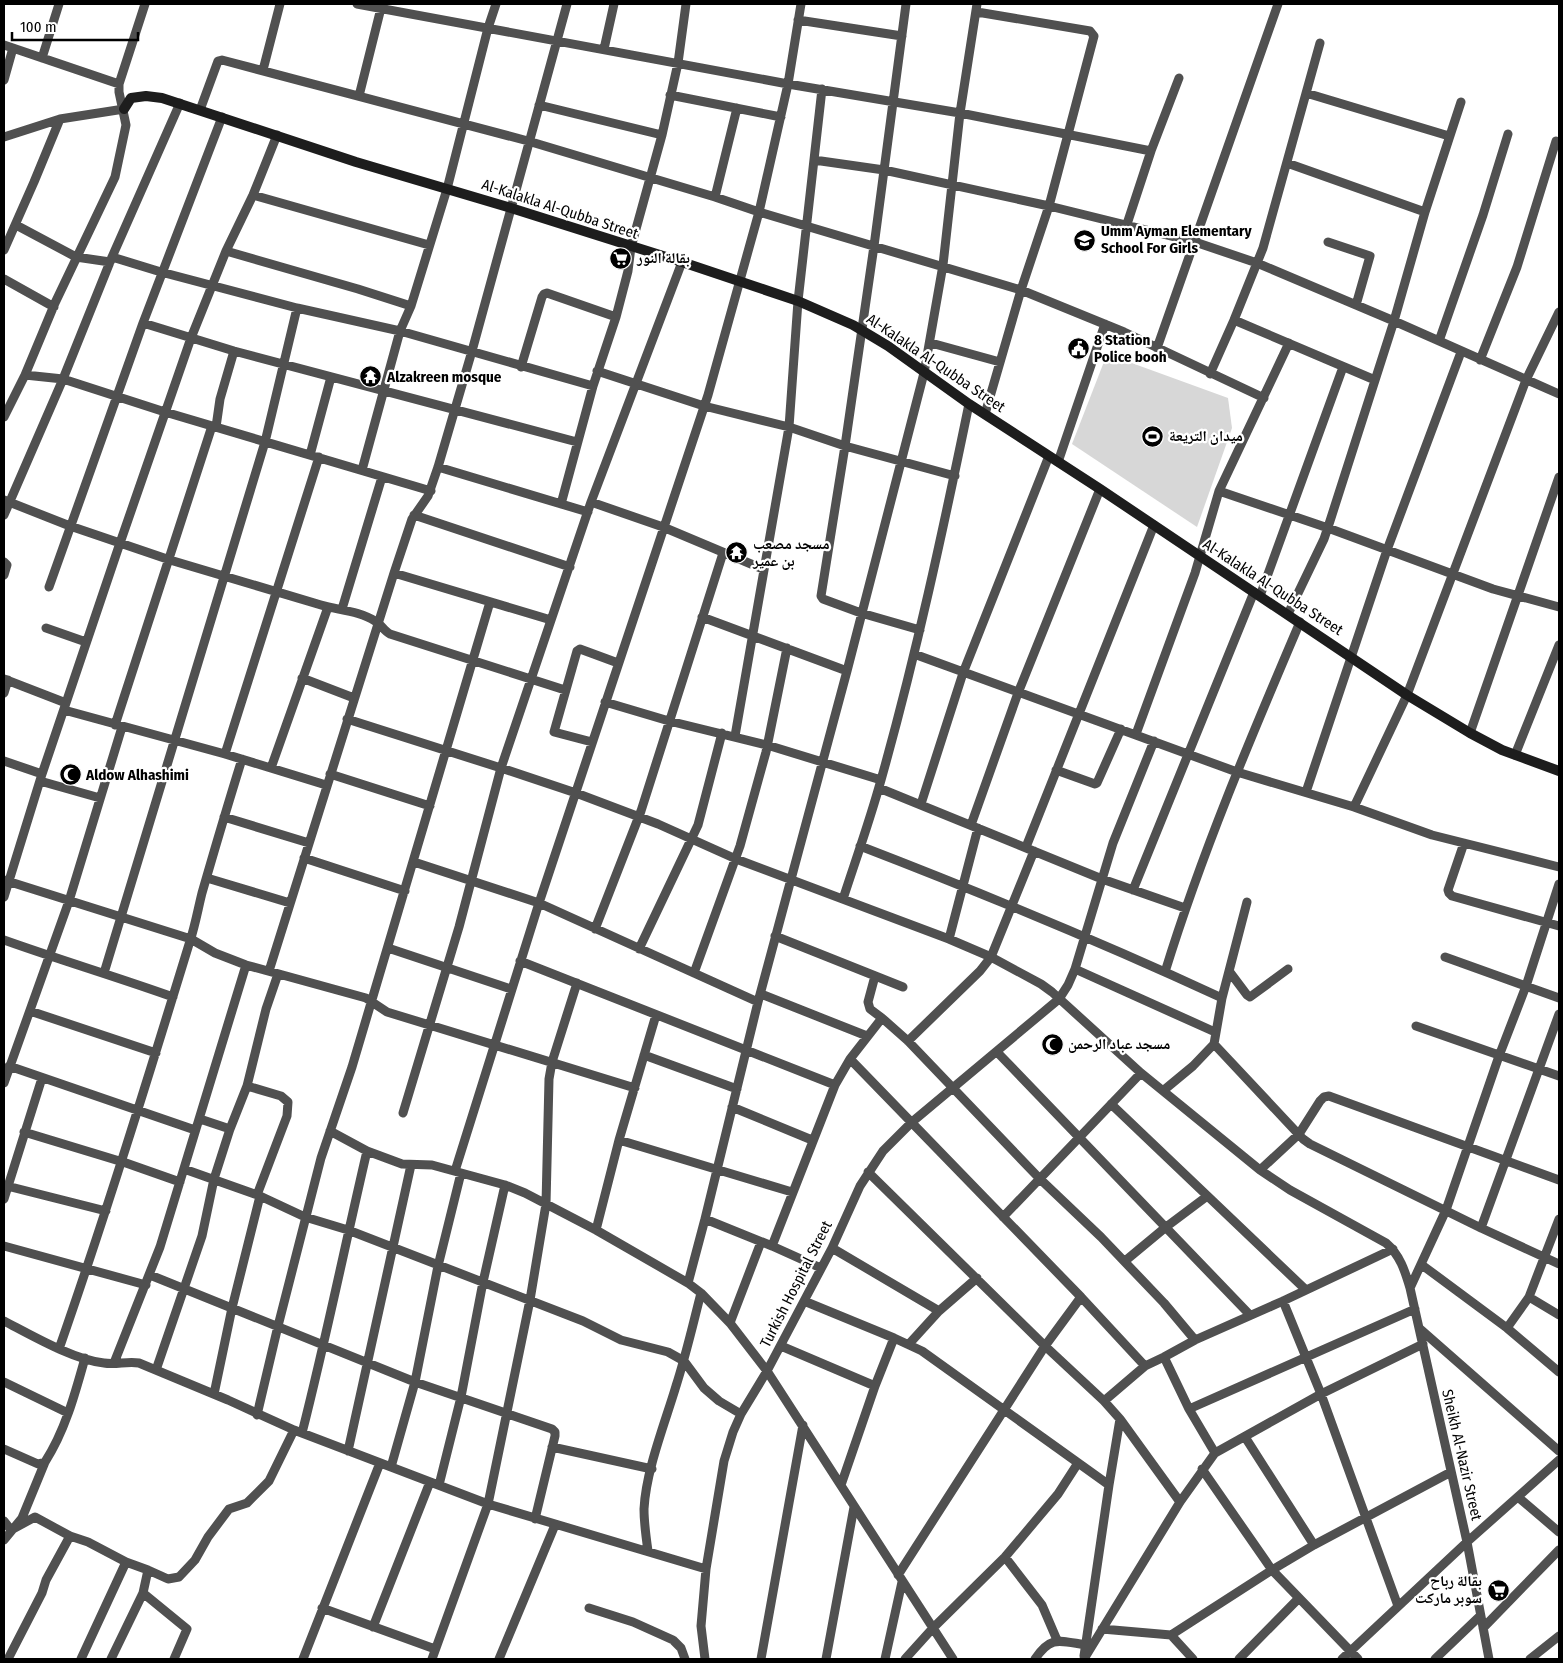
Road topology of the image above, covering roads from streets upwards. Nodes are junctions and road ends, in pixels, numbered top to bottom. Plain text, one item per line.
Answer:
1 (58, 4) edge
2 (145, 4) edge
3 (280, 4) edge
4 (357, 4) edge
5 (496, 4) edge
6 (567, 4) edge
7 (614, 4) edge
8 (686, 4) edge
9 (801, 4) edge
10 (906, 4) edge
11 (1278, 4) edge
12 (381, 6) edge
13 (977, 8) edge
14 (798, 20) junction
15 (488, 28) junction
16 (902, 36) junction
17 (558, 41) junction
18 (1320, 43) dead end
19 (8, 47) edge
20 (604, 49) junction
21 (42, 58) junction
22 (678, 63) junction
23 (262, 70) junction
24 (1179, 78) dead end
25 (4, 80) edge
26 (119, 84) junction
27 (788, 84) junction
28 (822, 89) junction
29 (1306, 93) junction
30 (670, 95) junction
31 (359, 96) junction
32 (892, 100) junction
33 (1461, 102) dead end
34 (180, 103) junction
35 (539, 105) junction
36 (736, 108) junction
37 (124, 109) junction
38 (200, 110) junction
39 (960, 113) junction
40 (222, 117) junction
41 (781, 118) junction
42 (60, 119) junction
43 (464, 123) junction
44 (1069, 134) junction
45 (1508, 134) dead end
46 (277, 135) junction
47 (662, 135) junction
48 (4, 136) edge
49 (1449, 136) junction
50 (528, 141) junction
51 (1556, 141) dead end
52 (1151, 151) junction
53 (814, 160) junction
54 (1287, 164) junction
55 (884, 170) junction
56 (650, 178) junction
57 (952, 186) junction
58 (447, 189) junction
59 (253, 195) junction
60 (715, 196) junction
61 (1049, 206) junction
62 (511, 208) junction
63 (759, 212) junction
64 (1425, 212) junction
65 (1127, 224) junction
66 (16, 225) junction
67 (807, 226) junction
68 (1195, 242) junction
69 (1328, 242) dead end
70 (428, 245) junction
71 (874, 246) junction
72 (631, 247) junction
73 (4, 250) edge
74 (226, 251) junction
75 (76, 257) junction
76 (111, 259) junction
77 (682, 262) junction
78 (1257, 263) junction
79 (943, 265) junction
80 (162, 272) junction
81 (4, 279) edge
82 (740, 282) junction
83 (212, 285) junction
84 (1021, 290) junction
85 (798, 302) junction
86 (1356, 305) junction
87 (411, 306) junction
88 (54, 307) junction
89 (297, 308) junction
90 (1559, 314) edge
91 (616, 317) junction
92 (1234, 320) junction
93 (1394, 321) junction
94 (143, 323) junction
95 (1105, 324) junction
96 (861, 329) junction
97 (400, 332) junction
98 (191, 338) junction
99 (1439, 341) junction
100 (930, 343) junction
101 (1289, 343) junction
102 (1157, 348) junction
103 (234, 350) junction
104 (472, 351) junction
105 (1461, 352) junction
106 (1480, 360) junction
107 (1000, 362) junction
108 (284, 364) junction
109 (521, 367) junction
110 (1343, 367) junction
111 (597, 371) junction
112 (924, 373) junction
113 (25, 374) junction
114 (1210, 374) junction
115 (331, 377) junction
116 (63, 379) junction
117 (1375, 380) junction
118 (1526, 380) junction
119 (636, 384) junction
120 (593, 386) junction
121 (384, 390) junction
122 (1559, 394) edge
123 (118, 397) junction
124 (1264, 398) junction
125 (969, 404) junction
126 (704, 406) junction
127 (454, 410) junction
128 (165, 412) junction
129 (984, 414) junction
130 (4, 417) edge
131 (214, 427) junction
132 (789, 428) junction
133 (265, 442) junction
134 (577, 442) junction
135 (845, 446) junction
136 (314, 456) junction
137 (1049, 456) junction
138 (901, 462) junction
139 (1058, 462) junction
140 (438, 467) junction
141 (362, 470) junction
142 (954, 476) junction
143 (382, 477) junction
144 (1559, 477) edge
145 (1100, 489) junction
146 (431, 491) junction
147 (1219, 491) junction
148 (6, 502) edge
149 (591, 502) junction
150 (561, 504) junction
151 (588, 512) junction
152 (4, 515) edge
153 (414, 515) junction
154 (1291, 516) junction
155 (1154, 525) junction
156 (70, 526) junction
157 (663, 527) junction
158 (1328, 528) junction
159 (120, 543) junction
160 (1387, 550) junction
161 (723, 553) junction
162 (1200, 557) junction
163 (170, 560) junction
164 (4, 562) edge
165 (570, 567) junction
166 (764, 569) junction
167 (394, 572) junction
168 (1452, 574) junction
169 (4, 575) edge
170 (225, 577) junction
171 (49, 587) dead end
172 (277, 592) junction
173 (1257, 594) junction
174 (1518, 597) junction
175 (490, 602) junction
176 (328, 607) junction
177 (1559, 607) edge
178 (342, 609) junction
179 (861, 613) junction
180 (1288, 614) junction
181 (702, 617) junction
182 (551, 620) junction
183 (378, 622) junction
184 (1300, 622) junction
185 (46, 628) dead end
186 (920, 630) junction
187 (752, 635) junction
188 (86, 642) junction
189 (1559, 645) edge
190 (787, 648) junction
191 (914, 654) junction
192 (1351, 657) junction
193 (473, 660) junction
194 (618, 663) junction
195 (847, 671) junction
196 (963, 673) junction
197 (302, 678) junction
198 (530, 678) junction
199 (6, 679) edge
200 (565, 690) junction
201 (4, 693) edge
202 (1018, 693) junction
203 (1408, 695) junction
204 (354, 698) junction
205 (605, 702) junction
206 (65, 707) junction
207 (1078, 713) junction
208 (347, 720) junction
209 (669, 721) junction
210 (118, 726) junction
211 (1121, 729) junction
212 (722, 733) junction
213 (1470, 733) junction
214 (1136, 734) junction
215 (735, 736) junction
216 (174, 740) junction
217 (1154, 741) junction
218 (592, 742) junction
219 (767, 745) junction
220 (446, 751) junction
221 (225, 754) junction
222 (1188, 754) junction
223 (1515, 756) junction
224 (242, 759) junction
225 (4, 761) edge
226 (823, 762) junction
227 (271, 768) junction
228 (501, 768) junction
229 (1056, 770) junction
230 (1559, 771) edge
231 (1237, 772) junction
232 (330, 774) junction
233 (41, 778) junction
234 (880, 784) junction
235 (326, 785) junction
236 (1306, 792) junction
237 (576, 793) junction
238 (100, 798) junction
239 (921, 804) junction
240 (430, 806) junction
241 (1354, 807) junction
242 (224, 817) junction
243 (639, 818) junction
244 (975, 827) junction
245 (691, 840) junction
246 (309, 843) junction
247 (1464, 843) junction
248 (860, 846) junction
249 (1030, 849) junction
250 (304, 858) junction
251 (736, 859) junction
252 (414, 862) junction
253 (1559, 867) edge
254 (207, 878) junction
255 (1102, 878) junction
256 (790, 879) junction
257 (6, 881) edge
258 (472, 882) junction
259 (1559, 884) edge
260 (963, 886) junction
261 (1133, 890) junction
262 (405, 891) junction
263 (4, 897) edge
264 (843, 898) junction
265 (69, 901) junction
266 (1247, 902) dead end
267 (539, 903) junction
268 (290, 904) junction
269 (1012, 906) junction
270 (1185, 908) junction
271 (120, 918) junction
272 (1547, 922) junction
273 (1559, 926) edge
274 (596, 929) junction
275 (775, 936) junction
276 (1085, 938) junction
277 (191, 939) junction
278 (949, 939) junction
279 (4, 940) edge
280 (388, 948) junction
281 (639, 949) junction
282 (49, 956) junction
283 (991, 957) junction
284 (1445, 957) dead end
285 (520, 961) junction
286 (246, 965) junction
287 (447, 968) junction
288 (1075, 968) junction
289 (1288, 969) dead end
290 (1165, 972) junction
291 (1229, 972) junction
292 (104, 973) junction
293 (274, 973) junction
294 (694, 973) junction
295 (875, 976) junction
296 (577, 983) junction
297 (1526, 986) junction
298 (903, 987) dead end
299 (1559, 987) edge
300 (511, 989) junction
301 (173, 997) junction
302 (759, 998) junction
303 (1222, 998) junction
304 (1558, 998) edge
305 (1059, 999) junction
306 (372, 1001) junction
307 (30, 1011) junction
308 (1559, 1014) edge
309 (656, 1015) junction
310 (882, 1018) junction
311 (428, 1025) junction
312 (1416, 1026) dead end
313 (1215, 1032) junction
314 (867, 1036) junction
315 (908, 1041) junction
316 (1214, 1044) junction
317 (494, 1045) junction
318 (747, 1051) junction
319 (997, 1052) junction
320 (156, 1053) junction
321 (644, 1055) junction
322 (1499, 1056) junction
323 (850, 1059) junction
324 (552, 1062) junction
325 (9, 1066) junction
326 (1539, 1069) junction
327 (1141, 1073) junction
328 (1559, 1076) edge
329 (42, 1078) junction
330 (4, 1083) edge
331 (835, 1085) junction
332 (247, 1086) junction
333 (634, 1088) junction
334 (952, 1088) junction
335 (737, 1089) junction
336 (1164, 1090) junction
337 (1111, 1104) junction
338 (732, 1107) junction
339 (137, 1110) junction
340 (403, 1113) dead end
341 (200, 1119) junction
342 (912, 1122) junction
343 (230, 1129) junction
344 (195, 1130) junction
345 (330, 1131) junction
346 (24, 1132) junction
347 (1299, 1134) junction
348 (1079, 1138) junction
349 (620, 1140) junction
350 (812, 1140) junction
351 (1468, 1146) junction
352 (367, 1151) junction
353 (1505, 1160) junction
354 (122, 1162) junction
355 (411, 1165) junction
356 (184, 1169) junction
357 (717, 1169) junction
358 (1260, 1170) junction
359 (458, 1172) junction
360 (868, 1172) junction
361 (1040, 1179) junction
362 (214, 1180) junction
363 (1559, 1180) edge
364 (180, 1182) junction
365 (505, 1185) junction
366 (7, 1186) junction
367 (792, 1192) junction
368 (258, 1195) junction
369 (1206, 1197) junction
370 (4, 1199) edge
371 (546, 1204) junction
372 (1446, 1210) junction
373 (106, 1211) junction
374 (305, 1216) junction
375 (1003, 1217) junction
376 (705, 1219) junction
377 (1559, 1219) edge
378 (1166, 1227) junction
379 (1481, 1228) junction
380 (348, 1230) junction
381 (596, 1230) junction
382 (761, 1242) junction
383 (4, 1246) edge
384 (772, 1246) junction
385 (394, 1247) junction
386 (832, 1248) junction
387 (1393, 1249) junction
388 (1545, 1257) junction
389 (1125, 1261) junction
390 (1559, 1264) edge
391 (1422, 1265) junction
392 (438, 1266) junction
393 (821, 1268) junction
394 (87, 1269) junction
395 (150, 1275) junction
396 (977, 1278) junction
397 (483, 1282) junction
398 (688, 1283) junction
399 (146, 1285) junction
400 (1410, 1288) junction
401 (183, 1290) junction
402 (1306, 1290) junction
403 (701, 1293) junction
404 (1081, 1297) junction
405 (1529, 1297) junction
406 (530, 1300) junction
407 (804, 1301) junction
408 (1282, 1301) junction
409 (232, 1308) junction
410 (1415, 1309) junction
411 (939, 1311) junction
412 (1250, 1315) junction
413 (1559, 1315) edge
414 (4, 1321) edge
415 (730, 1323) junction
416 (278, 1326) junction
417 (1507, 1328) junction
418 (1420, 1329) junction
419 (894, 1338) junction
420 (1195, 1340) junction
421 (909, 1344) junction
422 (1423, 1344) junction
423 (324, 1345) junction
424 (781, 1346) junction
425 (1045, 1346) junction
426 (59, 1349) junction
427 (1307, 1357) junction
428 (85, 1358) junction
429 (1164, 1358) junction
430 (684, 1361) junction
431 (114, 1362) junction
432 (369, 1364) junction
433 (1145, 1366) junction
434 (156, 1370) junction
435 (767, 1371) junction
436 (1559, 1372) edge
437 (4, 1382) edge
438 (415, 1382) junction
439 (875, 1386) junction
440 (214, 1394) junction
441 (1322, 1394) junction
442 (461, 1397) junction
443 (1104, 1401) junction
444 (1189, 1409) junction
445 (1004, 1411) junction
446 (68, 1412) junction
447 (506, 1413) junction
448 (257, 1414) junction
449 (741, 1414) junction
450 (1120, 1419) junction
451 (803, 1425) junction
452 (298, 1432) junction
453 (1245, 1437) junction
454 (552, 1447) junction
455 (4, 1449) edge
456 (348, 1451) junction
457 (1559, 1451) edge
458 (1214, 1453) junction
459 (1559, 1460) edge
460 (45, 1462) junction
461 (380, 1463) junction
462 (1078, 1463) junction
463 (391, 1467) junction
464 (652, 1468) junction
465 (1202, 1469) junction
466 (1451, 1472) junction
467 (435, 1483) junction
468 (841, 1485) junction
469 (1109, 1485) junction
470 (1518, 1497) junction
471 (1180, 1502) junction
472 (488, 1504) junction
473 (854, 1507) junction
474 (1365, 1517) junction
475 (535, 1518) junction
476 (4, 1521) edge
477 (555, 1525) junction
478 (12, 1530) junction
479 (1559, 1532) edge
480 (70, 1536) junction
481 (4, 1540) edge
482 (1467, 1542) junction
483 (1314, 1545) junction
484 (1559, 1550) edge
485 (648, 1551) junction
486 (1006, 1557) junction
487 (126, 1562) junction
488 (706, 1569) junction
489 (148, 1570) junction
490 (1272, 1570) junction
491 (900, 1578) junction
492 (143, 1593) junction
493 (1299, 1598) junction
494 (1398, 1606) junction
495 (322, 1608) junction
496 (589, 1608) dead end
497 (1480, 1616) junction
498 (372, 1627) junction
499 (933, 1628) junction
500 (1483, 1628) junction
501 (1102, 1629) junction
502 (1171, 1635) junction
503 (1559, 1636) edge
504 (1057, 1640) junction
505 (1086, 1644) junction
506 (435, 1649) junction
507 (1351, 1651) junction
508 (8, 1659) edge
509 (82, 1659) edge
510 (111, 1659) edge
511 (174, 1659) edge
512 (303, 1659) edge
513 (432, 1659) edge
514 (500, 1659) edge
515 (684, 1659) edge
516 (704, 1659) edge
517 (761, 1659) edge
518 (826, 1659) edge
519 (885, 1659) edge
520 (905, 1659) edge
521 (953, 1659) edge
522 (1035, 1659) edge
523 (1084, 1659) edge
524 (1193, 1659) edge
525 (1239, 1659) edge
526 (1342, 1659) edge
527 (1358, 1659) edge
528 (1435, 1659) edge
529 (1489, 1659) edge
530 (1530, 1659) edge

1 - 21 street
2 - 26 street
3 - 23 street
4 - 12 street
5 - 15 street
6 - 17 street
7 - 20 street
8 - 22 street
9 - 14 street
10 - 16 street
11 - 68 street
12 - 15 street
12 - 31 street
13 - 39 street
13 - 44 street
14 - 16 street
14 - 27 street
15 - 17 street
15 - 43 street
16 - 32 street
17 - 20 street
17 - 35 street
18 - 29 street
19 - 21 street
19 - 25 street
20 - 22 street
21 - 26 street
22 - 27 street
22 - 30 street
23 - 31 street
23 - 38 street
24 - 52 street
26 - 37 street
27 - 28 street
27 - 41 street
28 - 32 street
28 - 53 street
29 - 49 street
29 - 54 street
30 - 36 street
30 - 47 street
31 - 43 street
32 - 39 street
32 - 55 street
33 - 49 street
34 - 37 street, Al-Kalakla Al-Qubba Street
34 - 38 street, Al-Kalakla Al-Qubba Street
34 - 76 street
35 - 47 street
35 - 50 street
36 - 41 street
36 - 60 street
37 - 42 street, Al-Kalakla Al-Qubba Street
37 - 75 street
38 - 40 street, Al-Kalakla Al-Qubba Street
39 - 44 street
39 - 57 street
40 - 46 street, Al-Kalakla Al-Qubba Street
40 - 80 street
41 - 63 street
42 - 48 street, Al-Kalakla Al-Qubba Street
42 - 66 street
43 - 50 street
43 - 58 street
44 - 52 street
44 - 61 street
45 - 99 street
46 - 58 street, Al-Kalakla Al-Qubba Street
46 - 59 street
47 - 56 street
49 - 64 street
50 - 56 street
50 - 62 street
51 - 106 street
52 - 65 street
53 - 55 street
53 - 67 street
54 - 64 street
54 - 78 street
55 - 57 street
55 - 71 street
56 - 60 street
56 - 72 street
57 - 61 street
57 - 79 street
58 - 62 street, Al-Kalakla Al-Qubba Street
58 - 70 street
59 - 70 street
59 - 74 street
60 - 63 street
61 - 65 street
61 - 84 street
62 - 72 street, Al-Kalakla Al-Qubba Street
62 - 104 street
63 - 67 street
63 - 82 street
64 - 93 street
65 - 68 street
66 - 73 street
66 - 75 street
67 - 71 street
67 - 85 street
68 - 78 street
68 - 102 street
69 - 86 street
70 - 87 street
71 - 79 street
71 - 96 street
72 - 77 street, Al-Kalakla Al-Qubba Street
72 - 91 street
74 - 83 street
74 - 87 street
75 - 76 street
75 - 88 street
76 - 80 street
76 - 116 street
77 - 82 street, Al-Kalakla Al-Qubba Street
77 - 119 street
78 - 86 street
78 - 92 street
79 - 84 street
79 - 100 street
80 - 83 street
80 - 94 street
81 - 88 street
82 - 85 street, Al-Kalakla Al-Qubba Street
82 - 126 street
83 - 89 street
83 - 98 street
84 - 95 street
84 - 107 street
85 - 96 street, Al-Kalakla Al-Qubba Street
85 - 132 street
86 - 93 street
87 - 97 street
88 - 113 street
89 - 97 street
89 - 108 street
90 - 118 street
91 - 109 street
91 - 111 street
92 - 101 street
92 - 114 street
93 - 99 street
93 - 117 street
94 - 98 street
94 - 123 street
95 - 102 street
95 - 139 street
96 - 112 street, Al-Kalakla Al-Qubba Street
96 - 135 street
97 - 104 street
97 - 121 street
98 - 103 street
98 - 128 street
99 - 105 street
100 - 107 street
100 - 112 street
101 - 110 street
101 - 124 street
102 - 114 street
103 - 108 street
103 - 131 street
104 - 109 street
104 - 127 street
105 - 106 street
105 - 160 street
106 - 118 street
107 - 129 street
108 - 115 street
108 - 133 street
109 - 120 street
110 - 117 street
110 - 154 street
111 - 119 street
111 - 120 street
112 - 125 street, Al-Kalakla Al-Qubba Street
112 - 138 street
113 - 116 street
113 - 130 street
114 - 124 street
115 - 121 street
115 - 136 street
116 - 123 street
116 - 148 street
117 - 158 street
118 - 122 street
118 - 168 street
119 - 126 street
119 - 149 street
120 - 134 street
121 - 127 street
121 - 141 street
123 - 128 street
123 - 156 street
124 - 147 street
125 - 129 street, Al-Kalakla Al-Qubba Street
125 - 142 street
126 - 132 street
126 - 157 street
127 - 134 street
127 - 140 street
128 - 131 street
128 - 159 street
129 - 137 street, Al-Kalakla Al-Qubba Street
131 - 133 street
131 - 163 street
132 - 135 street
132 - 166 street
133 - 136 street
133 - 170 street
134 - 150 street
135 - 138 street
135 - 179 street
136 - 141 street
136 - 172 street
137 - 139 street, Al-Kalakla Al-Qubba Street
137 - 196 street
138 - 142 street
138 - 179 street
139 - 145 street, Al-Kalakla Al-Qubba Street
140 - 146 street
140 - 150 street
141 - 143 street
142 - 186 street
143 - 146 street
143 - 178 street
144 - 174 street
145 - 155 street, Al-Kalakla Al-Qubba Street
145 - 202 street
146 - 153 street
147 - 154 street
147 - 162 street
148 - 152 street
148 - 156 street
149 - 151 street
149 - 157 street
150 - 151 street
151 - 165 street
153 - 165 street
153 - 167 street
154 - 158 street
154 - 173 street
155 - 162 street, Al-Kalakla Al-Qubba Street
155 - 207 street
156 - 159 street
156 - 171 street
157 - 161 street
157 - 194 street
158 - 160 street
158 - 180 street
159 - 163 street
159 - 188 street
160 - 168 street
160 - 192 street
161 - 166 street
161 - 181 street
162 - 173 street, Al-Kalakla Al-Qubba Street
162 - 214 street
163 - 170 street
163 - 210 street
164 - 169 street
165 - 182 street
166 - 187 street
167 - 175 street
167 - 183 street
168 - 174 street
168 - 203 street
170 - 172 street
170 - 216 street
172 - 176 street
172 - 221 street
173 - 180 street, Al-Kalakla Al-Qubba Street
173 - 222 street
174 - 177 street
174 - 213 street
175 - 182 street
175 - 193 street
176 - 178 street
176 - 197 street
178 - 183 street
179 - 186 street
179 - 195 street
180 - 184 street, Al-Kalakla Al-Qubba Street
181 - 187 street
181 - 209 street
182 - 198 street
183 - 193 street
183 - 204 street
184 - 192 street, Al-Kalakla Al-Qubba Street
184 - 231 street
185 - 188 street
186 - 191 street
187 - 190 street
187 - 215 street
188 - 206 street
189 - 223 street
190 - 195 street
190 - 219 street
191 - 196 street
191 - 234 street
192 - 203 street, Al-Kalakla Al-Qubba Street
192 - 236 street
193 - 198 street
193 - 220 street
194 - 200 street
194 - 205 street
195 - 226 street
196 - 202 street
196 - 239 street
197 - 204 street
197 - 227 street
198 - 200 street
198 - 228 street
199 - 201 street
199 - 206 street
200 - 218 street
202 - 207 street
202 - 244 street
203 - 213 street, Al-Kalakla Al-Qubba Street
203 - 241 street
204 - 208 street
205 - 209 street
205 - 218 street
206 - 210 street
206 - 233 street
207 - 211 street
207 - 229 street
208 - 220 street
208 - 232 street
209 - 212 street
209 - 243 street
210 - 216 street
210 - 238 street
211 - 214 street
211 - 229 street
212 - 215 street
212 - 245 street
213 - 223 street, Al-Kalakla Al-Qubba Street
214 - 217 street
215 - 219 street
216 - 221 street
216 - 271 street
217 - 222 street
217 - 255 street
218 - 237 street
219 - 226 street
219 - 251 street
220 - 228 street
220 - 240 street
221 - 224 street
222 - 231 street
222 - 261 street
223 - 230 street, Al-Kalakla Al-Qubba Street
224 - 227 street
224 - 242 street
225 - 233 street
226 - 234 street
226 - 256 street
227 - 235 street
228 - 237 street
228 - 258 street
229 - 249 street
231 - 236 street
231 - 270 street
232 - 235 street
232 - 240 street
233 - 238 street
233 - 257 street
234 - 239 street
234 - 248 street
235 - 246 street
236 - 241 street
237 - 243 street
237 - 267 street
238 - 265 street
239 - 244 street
240 - 252 street
241 - 247 street
242 - 246 street
242 - 254 street
243 - 245 street
243 - 274 street
244 - 249 street
244 - 260 street
245 - 251 street
245 - 281 street
246 - 250 street
247 - 253 street
247 - 272 street
248 - 260 street
248 - 264 street
249 - 255 street
249 - 269 street
250 - 262 street
250 - 268 street
251 - 256 street
251 - 294 street
252 - 258 street
252 - 262 street
254 - 268 street
254 - 277 street
255 - 261 street
255 - 276 street
256 - 264 street
256 - 275 street
257 - 263 street
257 - 265 street
258 - 267 street
258 - 287 street
259 - 272 street
260 - 269 street
260 - 278 street
261 - 270 street
262 - 280 street
264 - 278 street
265 - 271 street
265 - 282 street
266 - 291 street
267 - 274 street
267 - 285 street
268 - 293 street
269 - 276 street
269 - 283 street
270 - 290 street
271 - 277 street
271 - 292 street
272 - 273 street
272 - 297 street
274 - 281 street
275 - 295 street
275 - 302 street
276 - 288 street
276 - 290 street
277 - 286 street
277 - 301 street
278 - 283 street
279 - 282 street
280 - 287 street
280 - 306 street
281 - 294 street
282 - 292 street
282 - 307 street
283 - 305 street
283 - 315 street
284 - 297 street
285 - 296 street
285 - 300 street
286 - 293 street
286 - 341 street
287 - 300 street
287 - 311 street
288 - 305 street
288 - 313 street
289 - 291 street
290 - 303 street
291 - 303 street
292 - 301 street
293 - 306 street
293 - 332 street
294 - 302 street
295 - 298 street
295 - 310 street
296 - 309 street
296 - 324 street
297 - 304 street
297 - 322 street
299 - 304 street
300 - 317 street
301 - 320 street
302 - 314 street
302 - 318 street
303 - 313 street
305 - 319 street, Turkish Hospital Street
305 - 327 street
306 - 311 street
306 - 345 street
307 - 320 street
307 - 325 street
308 - 326 street
309 - 318 street
309 - 321 street
310 - 314 street
310 - 315 street
311 - 317 street
311 - 340 street
312 - 322 street
313 - 316 street
314 - 323 street
315 - 334 street
316 - 336 street
316 - 347 street
317 - 324 street
317 - 359 street
318 - 331 street
318 - 335 street
319 - 334 street, Turkish Hospital Street
319 - 348 street
320 - 339 street
321 - 333 street
321 - 335 street
322 - 326 street
322 - 351 street
323 - 331 street
323 - 342 street
324 - 333 street
324 - 371 street
325 - 329 street
325 - 330 street
326 - 328 street
326 - 353 street
327 - 336 street
327 - 337 street
329 - 339 street
329 - 346 street
331 - 350 street
332 - 343 street
332 - 368 street
333 - 349 street
334 - 342 street, Turkish Hospital Street
334 - 361 street
335 - 338 street
336 - 358 street
337 - 348 street
337 - 369 street
338 - 350 street
338 - 357 street
339 - 344 street
339 - 354 street
341 - 343 street
341 - 344 street
342 - 360 street, Turkish Hospital Street
342 - 375 street
343 - 362 street
344 - 356 street
345 - 352 street
345 - 374 street
346 - 354 street
346 - 366 street
347 - 351 street
347 - 358 street
347 - 372 street
348 - 361 street
348 - 378 street
349 - 357 street
349 - 381 street
350 - 367 street
351 - 353 street
351 - 372 street
352 - 355 street
352 - 380 street
353 - 363 street
353 - 379 street
354 - 364 street
354 - 373 street
355 - 359 street
355 - 385 street
356 - 362 street
356 - 364 street
357 - 367 street
357 - 376 street
358 - 387 street
359 - 365 street
359 - 392 street
360 - 386 street, Turkish Hospital Street
360 - 396 street
361 - 375 street
361 - 389 street
362 - 368 street
362 - 401 street
364 - 395 street
365 - 371 street
365 - 397 street
366 - 370 street
366 - 373 street
367 - 384 street
368 - 374 street
368 - 409 street
369 - 378 street
369 - 402 street
371 - 381 street
371 - 406 street
372 - 379 street
372 - 391 street
373 - 394 street
374 - 380 street
374 - 416 street
375 - 404 street
376 - 382 street
376 - 398 street
377 - 388 street
378 - 389 street
378 - 412 street
379 - 388 street
380 - 385 street
380 - 423 street
381 - 398 street
382 - 384 street
382 - 415 street
383 - 394 street
384 - 393 street
385 - 392 street
385 - 432 street
386 - 393 street, Turkish Hospital Street
386 - 411 street
387 - 400 street, Sheikh Al-Nazir Street
387 - 402 street
388 - 390 street
388 - 405 street
389 - 420 street
391 - 400 street
391 - 417 street
392 - 397 street
392 - 438 street
393 - 407 street, Turkish Hospital Street
394 - 399 street
394 - 426 street
395 - 399 street
395 - 401 street
396 - 411 street
396 - 425 street
397 - 406 street
397 - 442 street
398 - 403 street
399 - 431 street
400 - 410 street, Sheikh Al-Nazir Street
401 - 409 street
401 - 434 street
402 - 408 street
403 - 415 street
403 - 430 street
404 - 425 street
404 - 433 street
405 - 413 street
405 - 417 street
406 - 430 street
406 - 447 street
407 - 419 street
407 - 424 street, Turkish Hospital Street
408 - 412 street
408 - 427 street
409 - 416 street
409 - 440 street
410 - 418 street, Sheikh Al-Nazir Street
410 - 427 street
411 - 421 street
412 - 420 street
414 - 426 street
415 - 435 street
416 - 423 street
416 - 448 street
417 - 436 street
418 - 422 street, Sheikh Al-Nazir Street
418 - 457 street
419 - 421 street
419 - 439 street
420 - 429 street
421 - 445 street
422 - 441 street
422 - 466 street, Sheikh Al-Nazir Street
423 - 432 street
423 - 452 street
424 - 435 street, Turkish Hospital Street
424 - 439 street
425 - 443 street
425 - 445 street
426 - 428 street
427 - 441 street
427 - 444 street
428 - 431 street
428 - 446 street
429 - 433 street
429 - 444 street
430 - 449 street
430 - 464 street
431 - 434 street
432 - 438 street
432 - 456 street
433 - 443 street
434 - 440 street
435 - 449 street, Turkish Hospital Street
435 - 451 street
437 - 446 street
438 - 442 street
438 - 463 street
439 - 468 street
440 - 448 street
441 - 453 street
441 - 474 street
442 - 447 street
442 - 467 street
443 - 450 street
444 - 458 street
445 - 462 street
445 - 491 street
446 - 460 street
447 - 454 street
447 - 472 street
448 - 452 street
449 - 488 street, Turkish Hospital Street
450 - 469 street
450 - 471 street
451 - 468 street
451 - 517 street
452 - 456 street
452 - 489 street
453 - 458 street
453 - 483 street
454 - 464 street
454 - 475 street
455 - 460 street
456 - 461 street
458 - 465 street
459 - 470 street
460 - 478 street
461 - 463 street
461 - 495 street
462 - 469 street
462 - 486 street
463 - 467 street
464 - 485 street
465 - 471 street
465 - 490 street
466 - 474 street
466 - 482 street, Sheikh Al-Nazir Street
467 - 472 street
467 - 498 street
468 - 473 street
469 - 505 street
470 - 479 street
470 - 482 street
471 - 501 street
472 - 475 street
472 - 506 street
473 - 491 street
473 - 518 street
474 - 483 street
474 - 494 street
475 - 477 street
476 - 478 street
477 - 485 street
477 - 514 street
478 - 480 street
478 - 481 street
480 - 487 street
480 - 508 street
482 - 494 street
482 - 497 street, Sheikh Al-Nazir Street
483 - 490 street
484 - 500 street
485 - 488 street
486 - 499 street
486 - 504 street
487 - 489 street
487 - 509 street
488 - 516 street, Turkish Hospital Street
489 - 492 street
490 - 493 street
490 - 502 street
491 - 499 street
491 - 519 street
492 - 510 street
492 - 511 street
493 - 507 street
493 - 525 street
494 - 507 street
495 - 498 street
495 - 512 street
496 - 515 street
497 - 500 street, Sheikh Al-Nazir Street
497 - 528 street
498 - 506 street
499 - 520 street
499 - 521 street
500 - 529 street, Sheikh Al-Nazir Street
501 - 502 street
501 - 523 street
502 - 524 street
503 - 530 street
504 - 505 street
504 - 522 street
505 - 523 street
506 - 513 street
507 - 526 street
507 - 527 street

